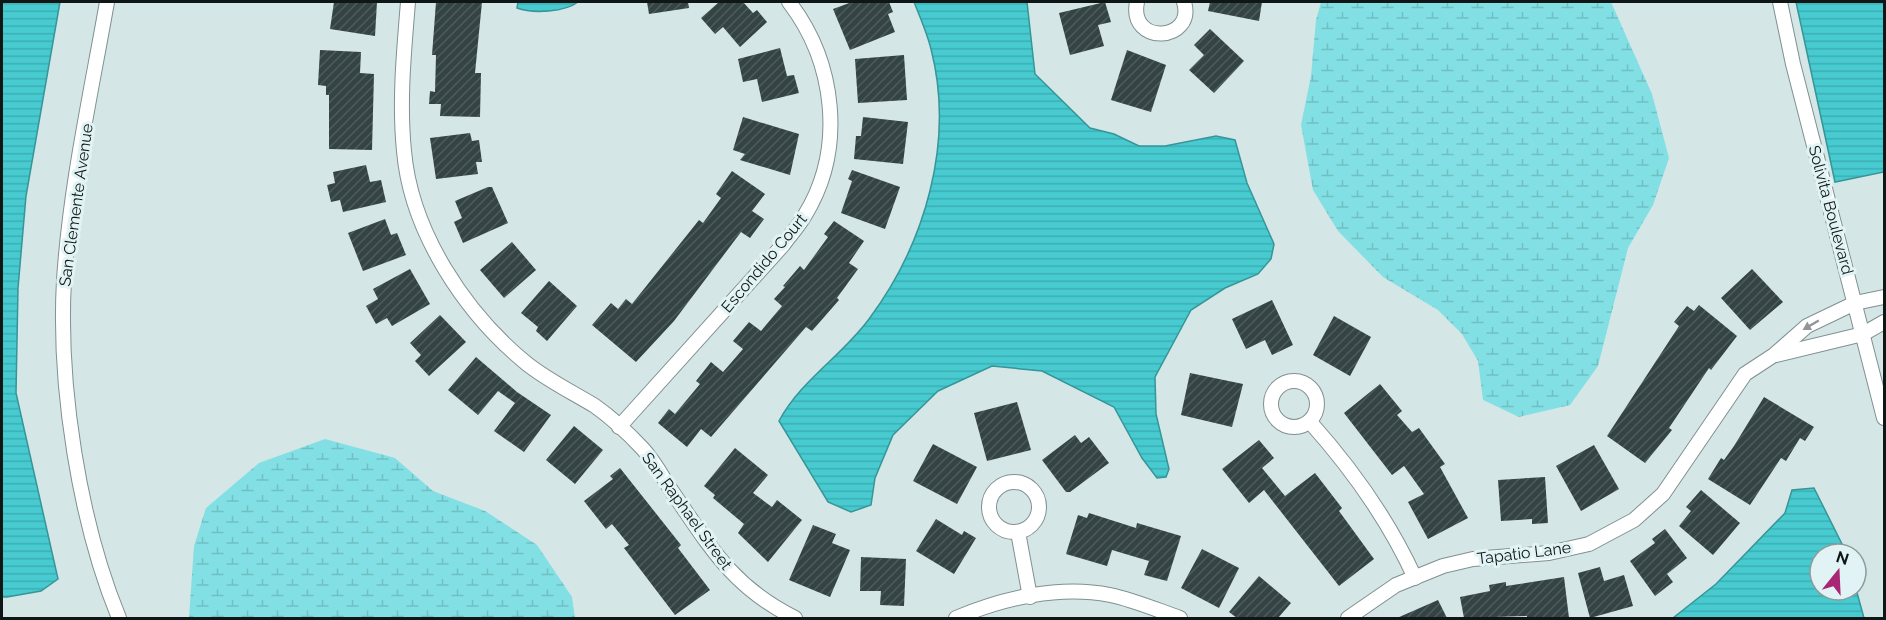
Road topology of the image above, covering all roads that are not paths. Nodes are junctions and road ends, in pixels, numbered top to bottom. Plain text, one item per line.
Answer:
1 (107, 2) edge
2 (408, 2) edge
3 (789, 2) edge
4 (1137, 2) edge
5 (1184, 2) edge
6 (1780, 2) edge
7 (1884, 297) edge
8 (1855, 303) junction
9 (1884, 322) edge
10 (1863, 334) junction
11 (1774, 355) junction
12 (1884, 418) edge
13 (1310, 422) dead end
14 (619, 427) junction
15 (1018, 532) dead end
16 (1415, 578) junction
17 (1030, 597) junction
18 (119, 618) edge
19 (795, 618) edge
20 (956, 618) edge
21 (1180, 618) edge
22 (1348, 618) edge

1 - 18 street, San Clemente Avenue
2 - 14 street, San Raphael Street
3 - 14 street, Escondido Court
4 - 5 street
6 - 8 street, Solivita Boulevard
7 - 8 street
8 - 10 street, Solivita Boulevard
8 -> 11 street
9 - 10 street
10 - 11 street
10 - 12 street, Solivita Boulevard
11 - 16 street, Tapatio Lane
13 - 16 street
14 - 19 street, San Raphael Street
15 - 17 street
16 - 22 street, Tapatio Lane
17 - 20 street
17 - 21 street

